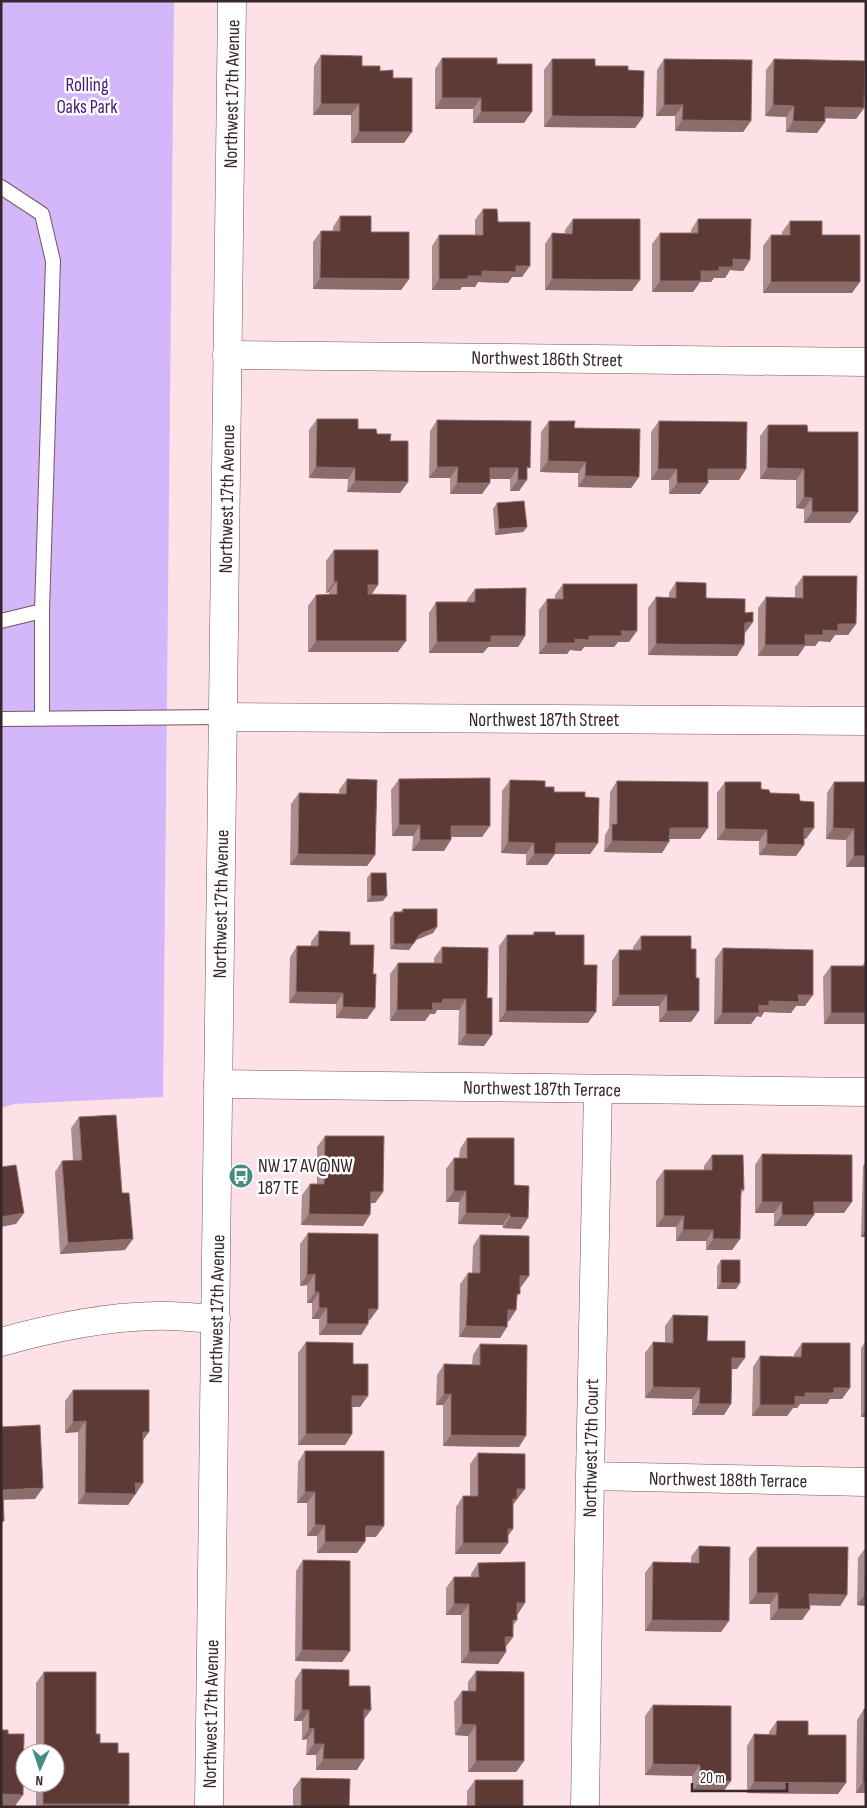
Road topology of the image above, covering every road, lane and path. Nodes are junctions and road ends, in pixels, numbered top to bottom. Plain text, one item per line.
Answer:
1 (232, 1) edge
2 (1, 187) edge
3 (228, 355) junction
4 (866, 362) edge
5 (42, 611) junction
6 (1, 621) edge
7 (223, 717) junction
8 (1, 719) edge
9 (42, 719) junction
10 (866, 722) edge
11 (218, 1084) junction
12 (598, 1089) junction
13 (866, 1092) edge
14 (216, 1319) junction
15 (1, 1342) edge
16 (590, 1476) junction
17 (866, 1482) edge
18 (209, 1807) edge
19 (585, 1807) edge

1 - 3 street, Northwest 17th Avenue
2 - 5 lane
3 - 4 street, Northwest 186th Street
3 - 7 street, Northwest 17th Avenue
5 - 6 lane
5 - 9 lane
7 - 9 lane
7 - 10 street, Northwest 187th Street
7 - 11 street, Northwest 17th Avenue
8 - 9 lane
11 - 12 street, Northwest 187th Terrace
11 - 14 street, Northwest 17th Avenue
12 - 13 street, Northwest 187th Terrace
12 - 16 street, Northwest 17th Court
14 - 15 street
14 - 18 street, Northwest 17th Avenue
16 - 17 street, Northwest 188th Terrace
16 - 19 street, Northwest 17th Court

